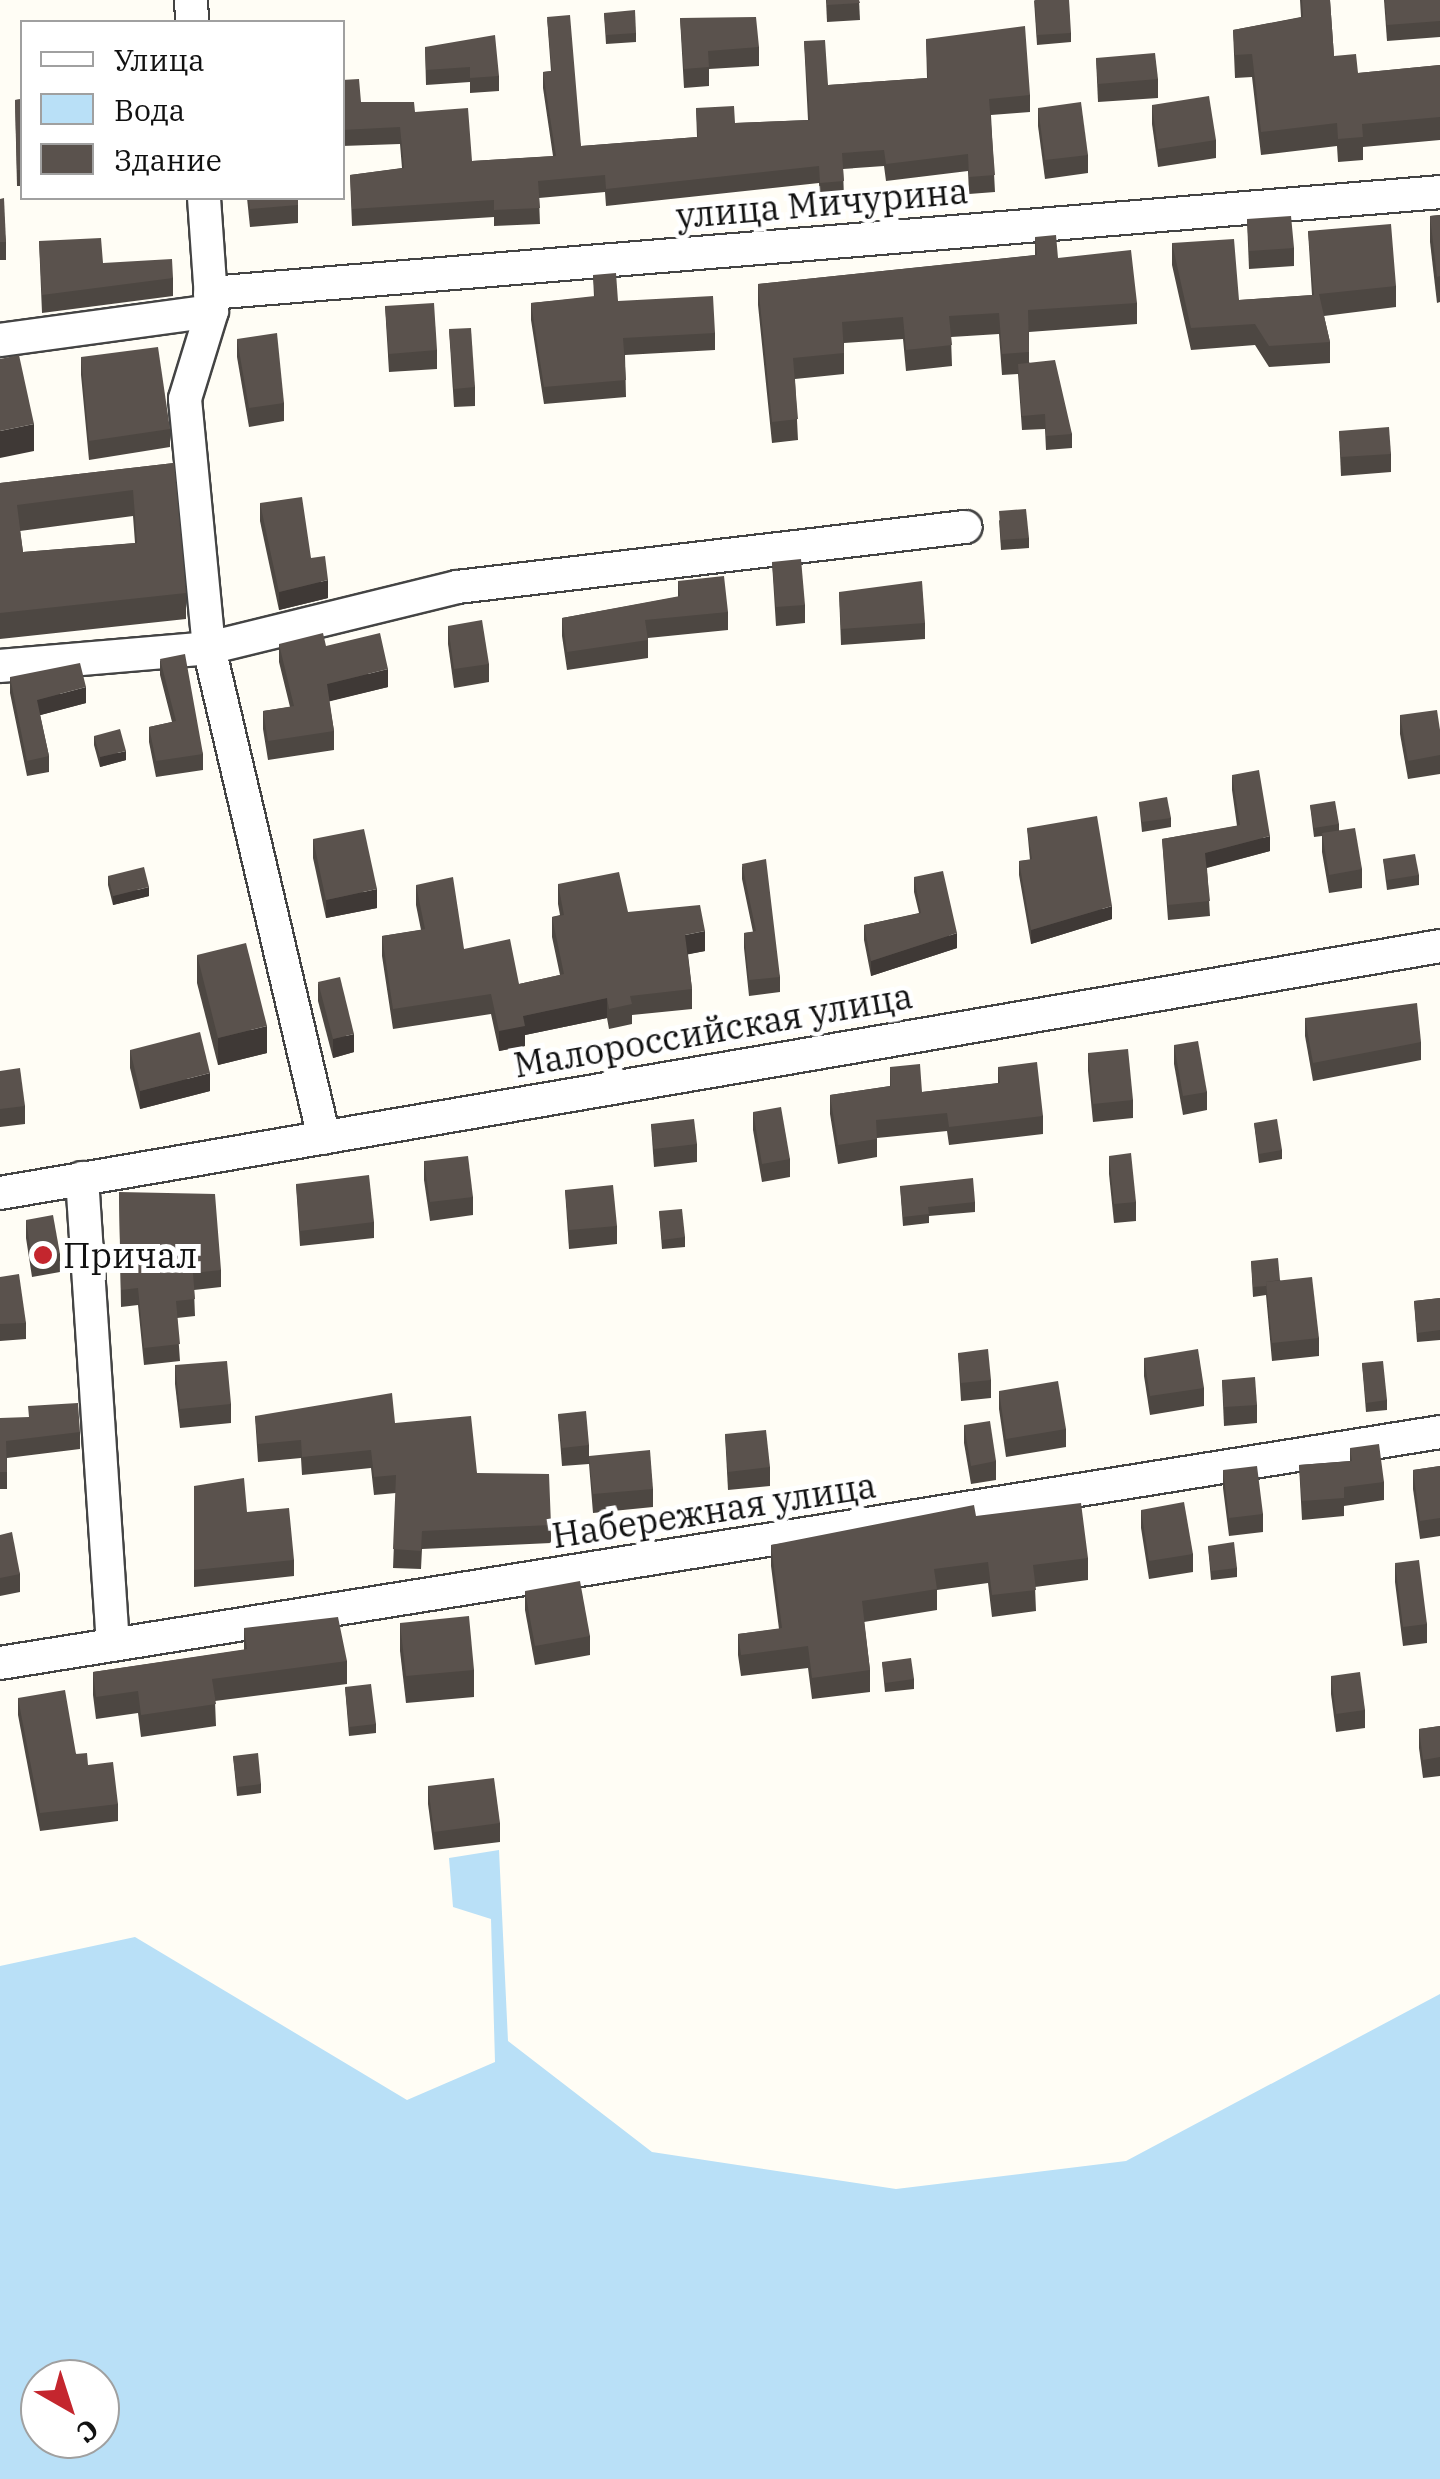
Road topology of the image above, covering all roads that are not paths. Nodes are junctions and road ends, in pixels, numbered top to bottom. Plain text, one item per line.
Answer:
1 (1440, 192) edge
2 (204, 200) edge
3 (211, 302) junction
4 (0, 340) edge
5 (965, 527) dead end
6 (209, 648) junction
7 (0, 666) edge
8 (1440, 946) edge
9 (324, 1138) junction
10 (82, 1178) junction
11 (0, 1193) edge
12 (1440, 1432) edge
13 (114, 1644) junction
14 (0, 1662) edge

1 - 3 street, улица Мичурина
2 - 3 street
3 - 4 street, улица Мичурина
3 - 6 street
5 - 6 street
6 - 7 street
6 - 9 street
8 - 9 street, Малороссийская улица
9 - 10 street, Малороссийская улица
10 - 11 street, Малороссийская улица
10 - 13 street
12 - 13 street, Набережная улица
13 - 14 street, Набережная улица

